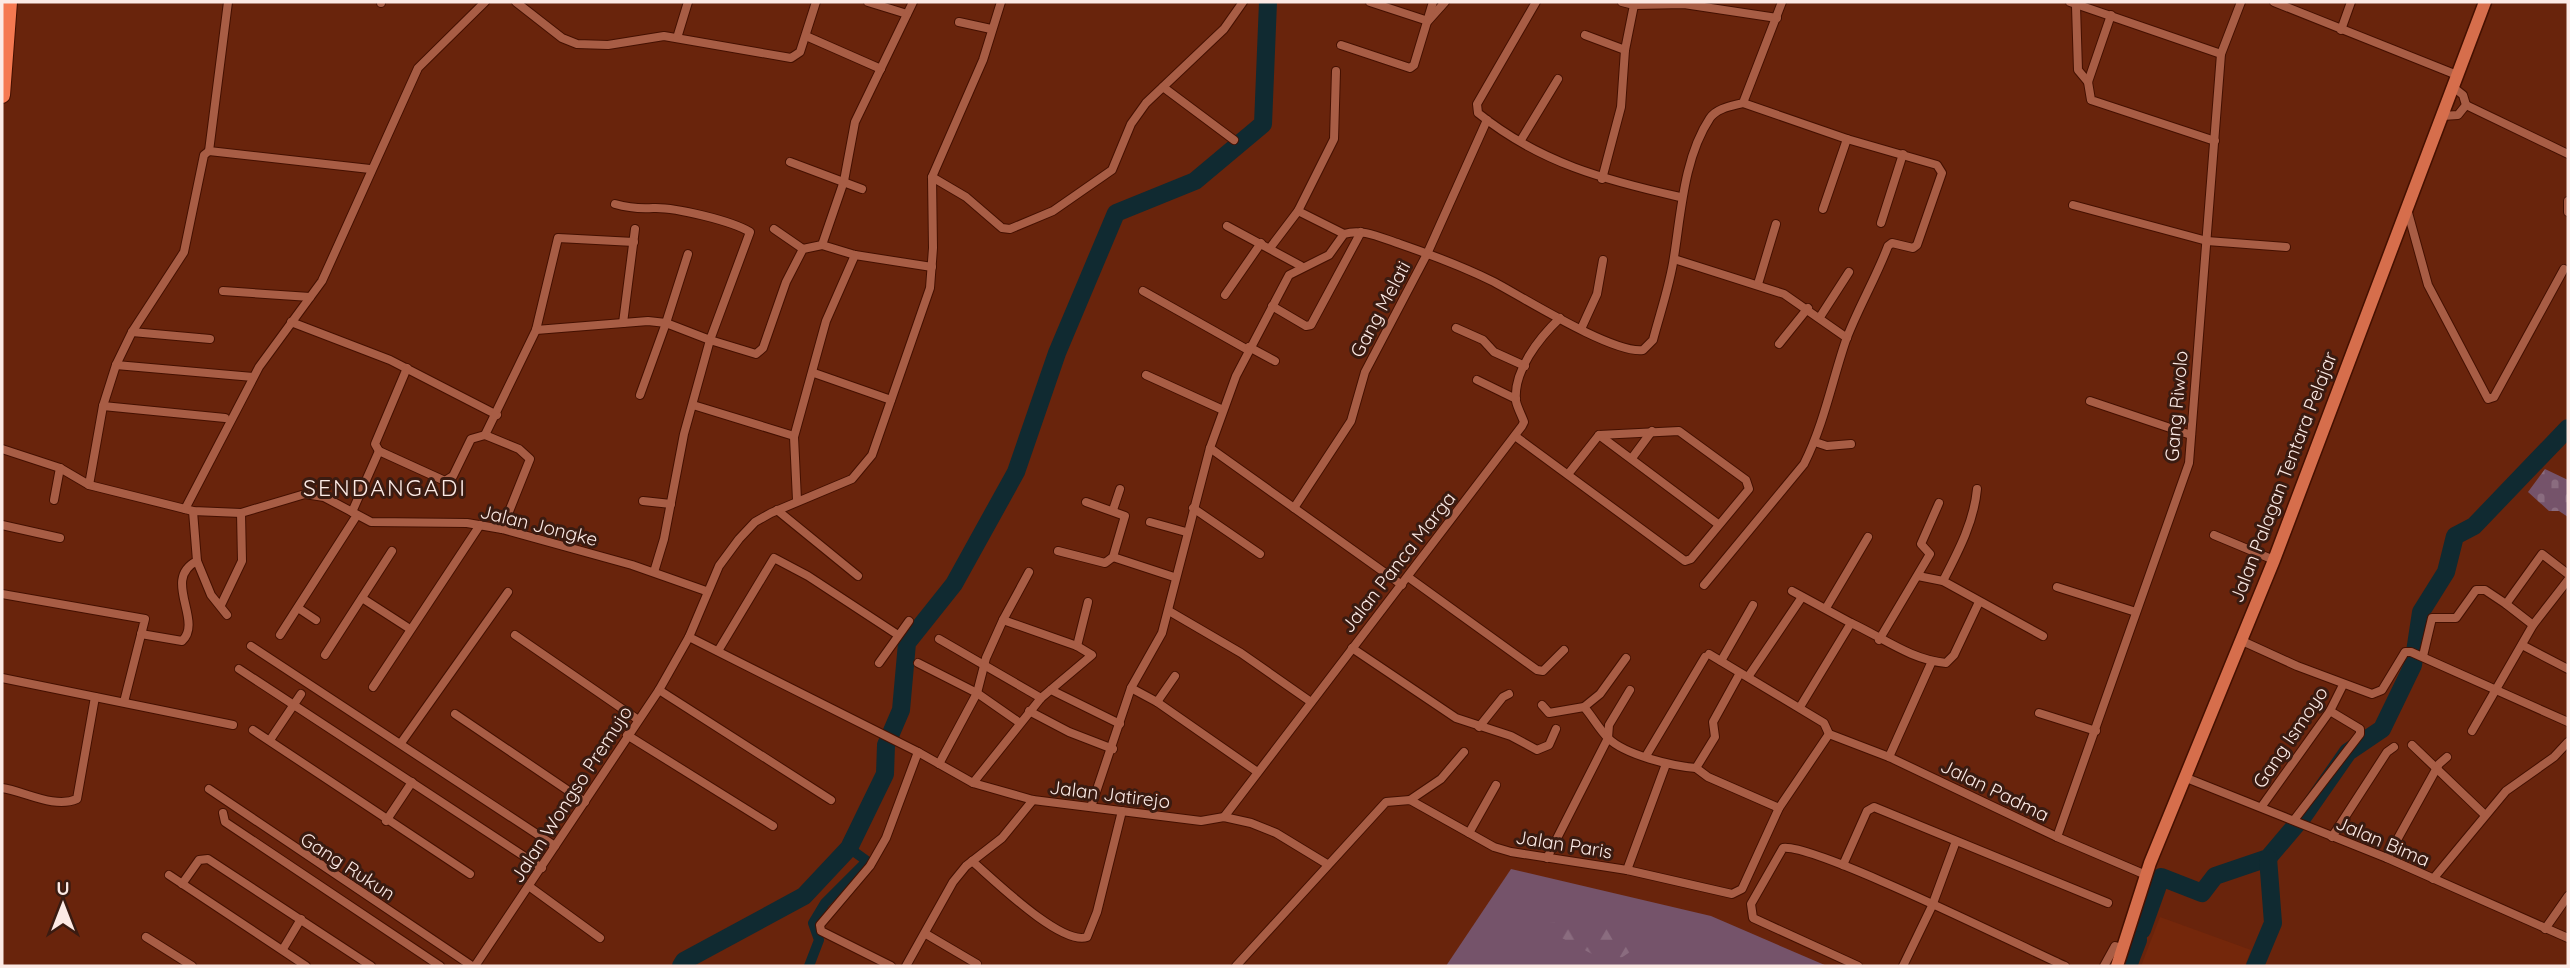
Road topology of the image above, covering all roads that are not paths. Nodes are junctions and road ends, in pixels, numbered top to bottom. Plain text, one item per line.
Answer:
1 (9, 2) edge
2 (228, 2) edge
3 (485, 2) edge
4 (516, 2) edge
5 (688, 2) edge
6 (816, 2) edge
7 (868, 2) edge
8 (913, 2) edge
9 (1001, 2) edge
10 (1243, 2) edge
11 (1370, 2) edge
12 (1433, 2) edge
13 (1445, 2) edge
14 (1536, 2) edge
15 (1622, 2) edge
16 (1782, 2) edge
17 (2241, 2) edge
18 (2274, 2) edge
19 (2351, 2) edge
20 (2484, 2) edge
21 (1684, 3) edge
22 (2073, 4) edge
23 (1634, 5) junction
24 (1728, 6) edge
25 (907, 14) junction
26 (2111, 15) junction
27 (1777, 18) junction
28 (1428, 21) junction
29 (959, 22) dead end
30 (991, 29) junction
31 (2341, 30) junction
32 (4, 33) edge
33 (1585, 35) dead end
34 (806, 36) junction
35 (677, 38) junction
36 (1342, 45) dead end
37 (1625, 50) junction
38 (2221, 54) junction
39 (881, 69) junction
40 (1336, 71) dead end
41 (1558, 79) dead end
42 (2455, 81) junction
43 (2088, 82) junction
44 (1163, 87) junction
45 (2, 95) edge
46 (1743, 103) junction
47 (2466, 105) junction
48 (2442, 116) junction
49 (1488, 120) junction
50 (1847, 139) junction
51 (1234, 140) dead end
52 (1521, 140) junction
53 (2215, 141) junction
54 (209, 151) junction
55 (2568, 154) edge
56 (1903, 155) junction
57 (790, 162) dead end
58 (370, 169) junction
59 (932, 177) junction
60 (1602, 179) junction
61 (844, 181) junction
62 (862, 189) dead end
63 (1680, 197) junction
64 (2568, 201) edge
65 (615, 204) dead end
66 (2073, 205) dead end
67 (2406, 205) junction
68 (1823, 209) dead end
69 (1298, 211) junction
70 (2568, 212) edge
71 (1881, 223) dead end
72 (1776, 224) dead end
73 (1227, 226) dead end
74 (635, 229) dead end
75 (774, 229) dead end
76 (1361, 232) junction
77 (1344, 234) junction
78 (2207, 241) junction
79 (634, 243) junction
80 (1261, 243) junction
81 (822, 245) junction
82 (2286, 247) dead end
83 (1270, 248) junction
84 (803, 249) junction
85 (688, 254) dead end
86 (855, 254) junction
87 (1427, 254) junction
88 (1674, 259) junction
89 (1602, 260) dead end
90 (1301, 266) junction
91 (932, 267) junction
92 (2564, 270) dead end
93 (1849, 272) dead end
94 (1758, 284) junction
95 (223, 290) dead end
96 (1143, 291) dead end
97 (1225, 295) dead end
98 (310, 297) junction
99 (1272, 306) junction
100 (1808, 308) junction
101 (1820, 317) junction
102 (1560, 318) junction
103 (291, 322) junction
104 (623, 323) junction
105 (666, 323) junction
106 (1456, 328) dead end
107 (1581, 329) junction
108 (536, 330) junction
109 (132, 332) junction
110 (1847, 338) junction
111 (210, 339) dead end
112 (710, 340) junction
113 (1779, 344) dead end
114 (1249, 349) junction
115 (1275, 361) dead end
116 (116, 365) junction
117 (1525, 366) junction
118 (407, 368) junction
119 (814, 373) junction
120 (1146, 374) dead end
121 (253, 377) junction
122 (1477, 380) dead end
123 (640, 395) dead end
124 (1516, 399) junction
125 (891, 400) junction
126 (2090, 401) dead end
127 (693, 405) junction
128 (103, 406) junction
129 (1223, 410) junction
130 (496, 415) junction
131 (225, 418) dead end
132 (1652, 431) junction
133 (485, 435) junction
134 (1599, 435) junction
135 (2191, 435) junction
136 (794, 436) junction
137 (1515, 436) junction
138 (1815, 442) junction
139 (1851, 444) dead end
140 (1210, 448) junction
141 (2, 449) edge
142 (379, 451) junction
143 (1632, 458) junction
144 (60, 468) junction
145 (1569, 473) junction
146 (89, 485) junction
147 (1120, 489) dead end
148 (1977, 489) dead end
149 (54, 500) dead end
150 (797, 500) junction
151 (643, 501) dead end
152 (1086, 502) dead end
153 (1939, 503) dead end
154 (671, 504) junction
155 (1193, 508) junction
156 (1294, 508) junction
157 (189, 510) junction
158 (776, 510) junction
159 (1113, 510) junction
160 (241, 513) junction
161 (355, 513) junction
162 (1150, 522) dead end
163 (2, 524) edge
164 (1718, 524) junction
165 (480, 525) junction
166 (502, 529) junction
167 (1186, 532) junction
168 (2214, 535) dead end
169 (1868, 537) dead end
170 (60, 538) dead end
171 (392, 551) dead end
172 (1058, 551) dead end
173 (1261, 554) dead end
174 (1114, 557) junction
175 (2274, 560) junction
176 (197, 561) junction
177 (654, 572) junction
178 (1028, 572) dead end
179 (2568, 574) edge
180 (858, 576) dead end
181 (1918, 576) junction
182 (1174, 577) junction
183 (1408, 577) junction
184 (2568, 580) edge
185 (1943, 581) junction
186 (1402, 585) junction
187 (1704, 585) dead end
188 (2057, 587) dead end
189 (1792, 591) dead end
190 (508, 592) dead end
191 (706, 592) junction
192 (2, 594) edge
193 (1802, 597) junction
194 (362, 598) junction
195 (1088, 602) dead end
196 (1979, 602) junction
197 (2506, 604) junction
198 (221, 605) junction
199 (1753, 606) dead end
200 (298, 608) junction
201 (1826, 608) junction
202 (1169, 611) junction
203 (2136, 612) junction
204 (227, 615) dead end
205 (316, 620) dead end
206 (1003, 620) junction
207 (909, 621) dead end
208 (1851, 623) junction
209 (2533, 625) junction
210 (410, 628) junction
211 (141, 634) junction
212 (280, 635) dead end
213 (515, 635) dead end
214 (898, 635) junction
215 (2043, 636) dead end
216 (689, 638) junction
217 (939, 639) dead end
218 (1879, 640) junction
219 (2240, 640) junction
220 (2522, 645) junction
221 (251, 646) dead end
222 (1077, 646) junction
223 (1352, 648) junction
224 (1564, 650) dead end
225 (718, 651) junction
226 (325, 655) dead end
227 (2422, 655) junction
228 (1626, 658) dead end
229 (1721, 661) junction
230 (1932, 661) junction
231 (879, 663) dead end
232 (918, 663) dead end
233 (984, 664) junction
234 (239, 669) dead end
235 (2568, 669) edge
236 (1744, 675) junction
237 (1175, 676) dead end
238 (2, 678) edge
239 (2343, 685) junction
240 (373, 687) dead end
241 (1131, 688) junction
242 (659, 690) junction
243 (1051, 690) junction
244 (1630, 690) dead end
245 (2497, 690) junction
246 (976, 693) junction
247 (301, 694) dead end
248 (1509, 694) dead end
249 (95, 697) junction
250 (1041, 698) junction
251 (124, 702) junction
252 (1157, 702) junction
253 (1311, 702) junction
254 (295, 704) junction
255 (1542, 705) dead end
256 (1584, 707) junction
257 (1800, 708) junction
258 (1029, 711) junction
259 (2330, 711) junction
260 (2039, 713) dead end
261 (455, 714) dead end
262 (637, 719) junction
263 (2568, 722) edge
264 (1020, 723) junction
265 (233, 724) dead end
266 (1120, 724) junction
267 (1479, 727) junction
268 (1556, 729) dead end
269 (253, 730) dead end
270 (2096, 731) junction
271 (2472, 731) dead end
272 (1829, 734) junction
273 (628, 735) junction
274 (1608, 738) junction
275 (270, 740) junction
276 (2568, 742) edge
277 (401, 743) junction
278 (2412, 744) dead end
279 (2395, 747) dead end
280 (1113, 749) junction
281 (918, 752) junction
282 (1464, 752) dead end
283 (1646, 756) junction
284 (1889, 757) junction
285 (2447, 757) dead end
286 (1666, 764) junction
287 (939, 765) junction
288 (1696, 768) junction
289 (1256, 771) junction
290 (2434, 775) junction
291 (2184, 777) junction
292 (412, 782) junction
293 (973, 783) junction
294 (1496, 785) dead end
295 (2, 788) edge
296 (209, 789) dead end
297 (831, 800) dead end
298 (1033, 800) junction
299 (1409, 800) junction
300 (585, 802) junction
301 (2262, 806) junction
302 (1091, 807) junction
303 (1779, 808) junction
304 (1122, 811) junction
305 (223, 813) dead end
306 (2484, 814) junction
307 (1224, 817) junction
308 (386, 821) junction
309 (2296, 821) junction
310 (773, 826) dead end
311 (1469, 833) junction
312 (2057, 837) junction
313 (2332, 837) junction
314 (1956, 841) junction
315 (555, 846) junction
316 (1547, 858) junction
317 (2386, 858) junction
318 (972, 861) junction
319 (1326, 864) junction
320 (1843, 865) junction
321 (542, 869) junction
322 (1627, 870) junction
323 (470, 874) dead end
324 (169, 875) dead end
325 (2146, 875) junction
326 (2433, 879) junction
327 (182, 884) junction
328 (530, 887) junction
329 (2568, 896) edge
330 (2108, 903) dead end
331 (1932, 906) junction
332 (301, 919) junction
333 (2545, 929) junction
334 (926, 934) junction
335 (146, 937) dead end
336 (600, 938) dead end
337 (2568, 939) edge
338 (2124, 948) junction
339 (283, 949) junction
340 (978, 964) dead end
341 (192, 966) edge
342 (306, 966) edge
343 (371, 966) edge
344 (440, 966) edge
345 (474, 966) edge
346 (891, 966) edge
347 (906, 966) edge
348 (1236, 966) edge
349 (1858, 966) edge
350 (1903, 966) edge
351 (2065, 966) edge
352 (2104, 966) edge
353 (2118, 966) edge

1 - 32 highway
2 - 54 street
3 - 58 street
4 - 35 street
5 - 35 street
6 - 34 street
7 - 25 street
8 - 25 street
9 - 30 street
10 - 44 street
11 - 28 street
12 - 28 street
13 - 28 street
14 - 49 street
15 - 23 street
16 - 27 street
17 - 38 street, Gang Riwolo
18 - 31 street
19 - 31 street
20 - 42 main road, Jalan Palagan Tentara Pelajar
21 - 23 street
21 - 24 street
22 - 26 street
22 - 43 street
23 - 37 street
24 - 27 street
25 - 39 street
26 - 38 street
26 - 43 street
27 - 46 street
28 - 36 street
29 - 30 street
30 - 59 street
31 - 42 street
32 - 45 highway
33 - 37 street
34 - 35 street
34 - 39 street
37 - 60 street
38 - 53 street, Gang Riwolo
39 - 61 street
40 - 69 street
41 - 52 street
42 - 47 street
42 - 48 main road, Jalan Palagan Tentara Pelajar
43 - 53 street
44 - 51 street
44 - 59 street
46 - 50 street
46 - 63 street
47 - 48 street
47 - 55 street
48 - 67 main road, Jalan Palagan Tentara Pelajar
49 - 52 street
49 - 87 street, Gang Melati
50 - 56 street
50 - 68 street
52 - 60 street
53 - 78 street, Gang Riwolo
54 - 58 street
54 - 109 street
56 - 71 street
56 - 110 street
57 - 61 street
58 - 98 street
59 - 91 street, Jalan Wongso Premujo
60 - 63 street
61 - 62 street
61 - 81 street
63 - 88 street
64 - 70 street
65 - 112 street
66 - 78 street
67 - 92 street
67 - 175 main road, Jalan Palagan Tentara Pelajar
69 - 77 street
69 - 83 street
72 - 94 street
73 - 80 street
74 - 79 street
75 - 84 street
76 - 77 street
76 - 87 street
76 - 99 street
77 - 90 street
78 - 82 street
78 - 135 street, Gang Riwolo
79 - 104 street
79 - 108 street
80 - 83 street
80 - 97 street
81 - 84 street
81 - 86 street
83 - 90 street
84 - 112 street
85 - 105 street
86 - 91 street
86 - 119 street
87 - 102 street
87 - 156 street, Gang Melati
88 - 94 street
88 - 107 street
89 - 107 street
90 - 99 street
91 - 125 street, Jalan Wongso Premujo
93 - 101 street
94 - 100 street
95 - 98 street
96 - 114 street
98 - 103 street
99 - 114 street
100 - 101 street
100 - 113 street
101 - 110 street
102 - 107 street
102 - 117 street
103 - 118 street
103 - 121 street
104 - 105 street
104 - 108 street
105 - 112 street
105 - 123 street
106 - 117 street
108 - 130 street
109 - 111 street
109 - 116 street
110 - 138 street
112 - 127 street
114 - 115 street
114 - 129 street
116 - 121 street
116 - 128 street
117 - 124 street
118 - 130 street
118 - 142 street
119 - 125 street
119 - 136 street
120 - 129 street
121 - 157 street
122 - 124 street
124 - 137 street
125 - 150 street, Jalan Wongso Premujo
126 - 135 street
127 - 136 street
127 - 154 street
128 - 131 street
128 - 146 street
129 - 140 street
130 - 133 street
132 - 134 street
132 - 143 street
132 - 164 street
133 - 142 street
133 - 166 street
134 - 143 street
134 - 145 street
135 - 203 street, Gang Riwolo
136 - 150 street
137 - 145 street
137 - 183 street, Jalan Panca Marga
138 - 139 street
138 - 187 street
140 - 155 street
140 - 156 street
141 - 144 street, Jalan Jongke
142 - 161 street
143 - 164 street
144 - 146 street, Jalan Jongke
144 - 149 street
145 - 164 street
146 - 157 street, Jalan Jongke
147 - 159 street
148 - 185 street
150 - 158 street, Jalan Wongso Premujo
151 - 154 street
152 - 159 street
153 - 181 street
154 - 177 street
155 - 167 street
155 - 173 street
156 - 186 street
157 - 160 street, Jalan Jongke
157 - 176 street
158 - 180 street
158 - 191 street, Jalan Wongso Premujo
159 - 174 street
160 - 161 street, Jalan Jongke
160 - 198 street
161 - 165 street, Jalan Jongke
161 - 200 street
162 - 167 street
163 - 170 street
165 - 166 street, Jalan Jongke
165 - 210 street
166 - 177 street, Jalan Jongke
167 - 182 street
168 - 175 street
169 - 201 street
171 - 194 street
172 - 174 street
174 - 182 street
175 - 219 main road, Jalan Palagan Tentara Pelajar
176 - 198 street
176 - 211 street
177 - 191 street, Jalan Jongke
178 - 206 street
179 - 197 street
181 - 185 street
181 - 218 street
182 - 202 street
183 - 186 street, Jalan Panca Marga
183 - 224 street
184 - 209 street
185 - 196 street
186 - 223 street, Jalan Panca Marga
188 - 203 street
189 - 193 street
190 - 277 street
191 - 216 street, Jalan Wongso Premujo
192 - 211 street
193 - 201 street
193 - 236 street
194 - 210 street
194 - 226 street
195 - 222 street
196 - 215 street
196 - 230 street
197 - 209 street
197 - 227 street
198 - 204 street
199 - 229 street
200 - 205 street
200 - 212 street
201 - 208 street
202 - 241 street
202 - 253 street
203 - 270 street, Gang Riwolo
206 - 222 street
206 - 233 street
207 - 214 street
208 - 218 street
208 - 257 street
209 - 220 street
210 - 240 street
211 - 251 street
213 - 262 street
214 - 225 street
214 - 231 street
216 - 225 street
216 - 242 street, Jalan Wongso Premujo
217 - 233 street
218 - 230 street
219 - 239 street
219 - 291 main road, Jalan Palagan Tentara Pelajar
220 - 235 street
220 - 245 street
221 - 277 street
222 - 243 street
223 - 253 street, Jalan Panca Marga
223 - 267 street
225 - 281 street, Jalan Jatirejo
227 - 239 street
227 - 245 street
228 - 256 street
229 - 236 street
229 - 283 street
230 - 284 street
232 - 246 street
233 - 246 street
233 - 250 street
234 - 254 street
236 - 257 street
236 - 288 street
237 - 252 street
238 - 249 street
239 - 259 street, Gang Ismoyo
241 - 252 street
241 - 266 street
242 - 262 street, Jalan Wongso Premujo
242 - 297 street
243 - 250 street
243 - 266 street
244 - 274 street
245 - 263 street
245 - 271 street
246 - 264 street
246 - 287 street
247 - 254 street
248 - 267 street
249 - 251 street
249 - 295 street
250 - 258 street
251 - 265 street
252 - 289 street
253 - 289 street, Jalan Panca Marga
254 - 275 street
254 - 292 street
255 - 256 street
256 - 274 street
257 - 272 street
258 - 264 street
258 - 280 street
259 - 301 street, Gang Ismoyo
259 - 309 street
260 - 270 street
261 - 300 street
262 - 273 street, Jalan Wongso Premujo
264 - 293 street
266 - 280 street
267 - 268 street
269 - 275 street
270 - 312 street, Gang Riwolo
272 - 284 street, Jalan Padma
272 - 303 street, Jalan Paris
273 - 300 street, Jalan Wongso Premujo
273 - 310 street
274 - 283 street
274 - 316 street
275 - 308 street
276 - 306 street
277 - 315 street
278 - 290 street
279 - 313 street
280 - 302 street
281 - 287 street, Jalan Jatirejo
281 - 346 street
282 - 299 street
283 - 286 street
284 - 312 street, Jalan Padma
285 - 290 street
286 - 288 street
286 - 322 street
287 - 293 street, Jalan Jatirejo
288 - 303 street
289 - 307 street, Jalan Panca Marga
290 - 306 street
290 - 317 street
291 - 301 street, Jalan Bima
291 - 325 main road, Jalan Palagan Tentara Pelajar
292 - 308 street
292 - 321 street
293 - 298 street, Jalan Jatirejo
294 - 311 street
296 - 345 street, Gang Rukun
298 - 302 street, Jalan Jatirejo
298 - 318 street
299 - 311 street, Jalan Paris
299 - 319 street
300 - 315 street, Jalan Wongso Premujo
301 - 309 street, Jalan Bima
302 - 304 street, Jalan Jatirejo
303 - 322 street, Jalan Paris
304 - 307 street, Jalan Jatirejo
304 - 318 street
305 - 344 street
306 - 326 street
307 - 319 street, Jalan Jatirejo
308 - 323 street
309 - 313 street, Jalan Bima
311 - 316 street, Jalan Paris
312 - 325 street, Jalan Padma
313 - 317 street, Jalan Bima
314 - 320 street
314 - 330 street
314 - 331 street
315 - 321 street, Jalan Wongso Premujo
316 - 322 street, Jalan Paris
317 - 326 street, Jalan Bima
318 - 334 street
319 - 348 street
320 - 331 street
320 - 349 street
321 - 328 street, Jalan Wongso Premujo
324 - 327 street
325 - 338 main road, Jalan Palagan Tentara Pelajar
326 - 333 street, Jalan Bima
327 - 332 street
327 - 339 street
328 - 336 street
328 - 345 street, Jalan Wongso Premujo
329 - 333 street
331 - 350 street
331 - 351 street
332 - 339 street
332 - 343 street
333 - 337 street, Jalan Bima
334 - 340 street
334 - 347 street
335 - 341 street
338 - 352 street
338 - 353 main road, Jalan Palagan Tentara Pelajar
339 - 342 street

